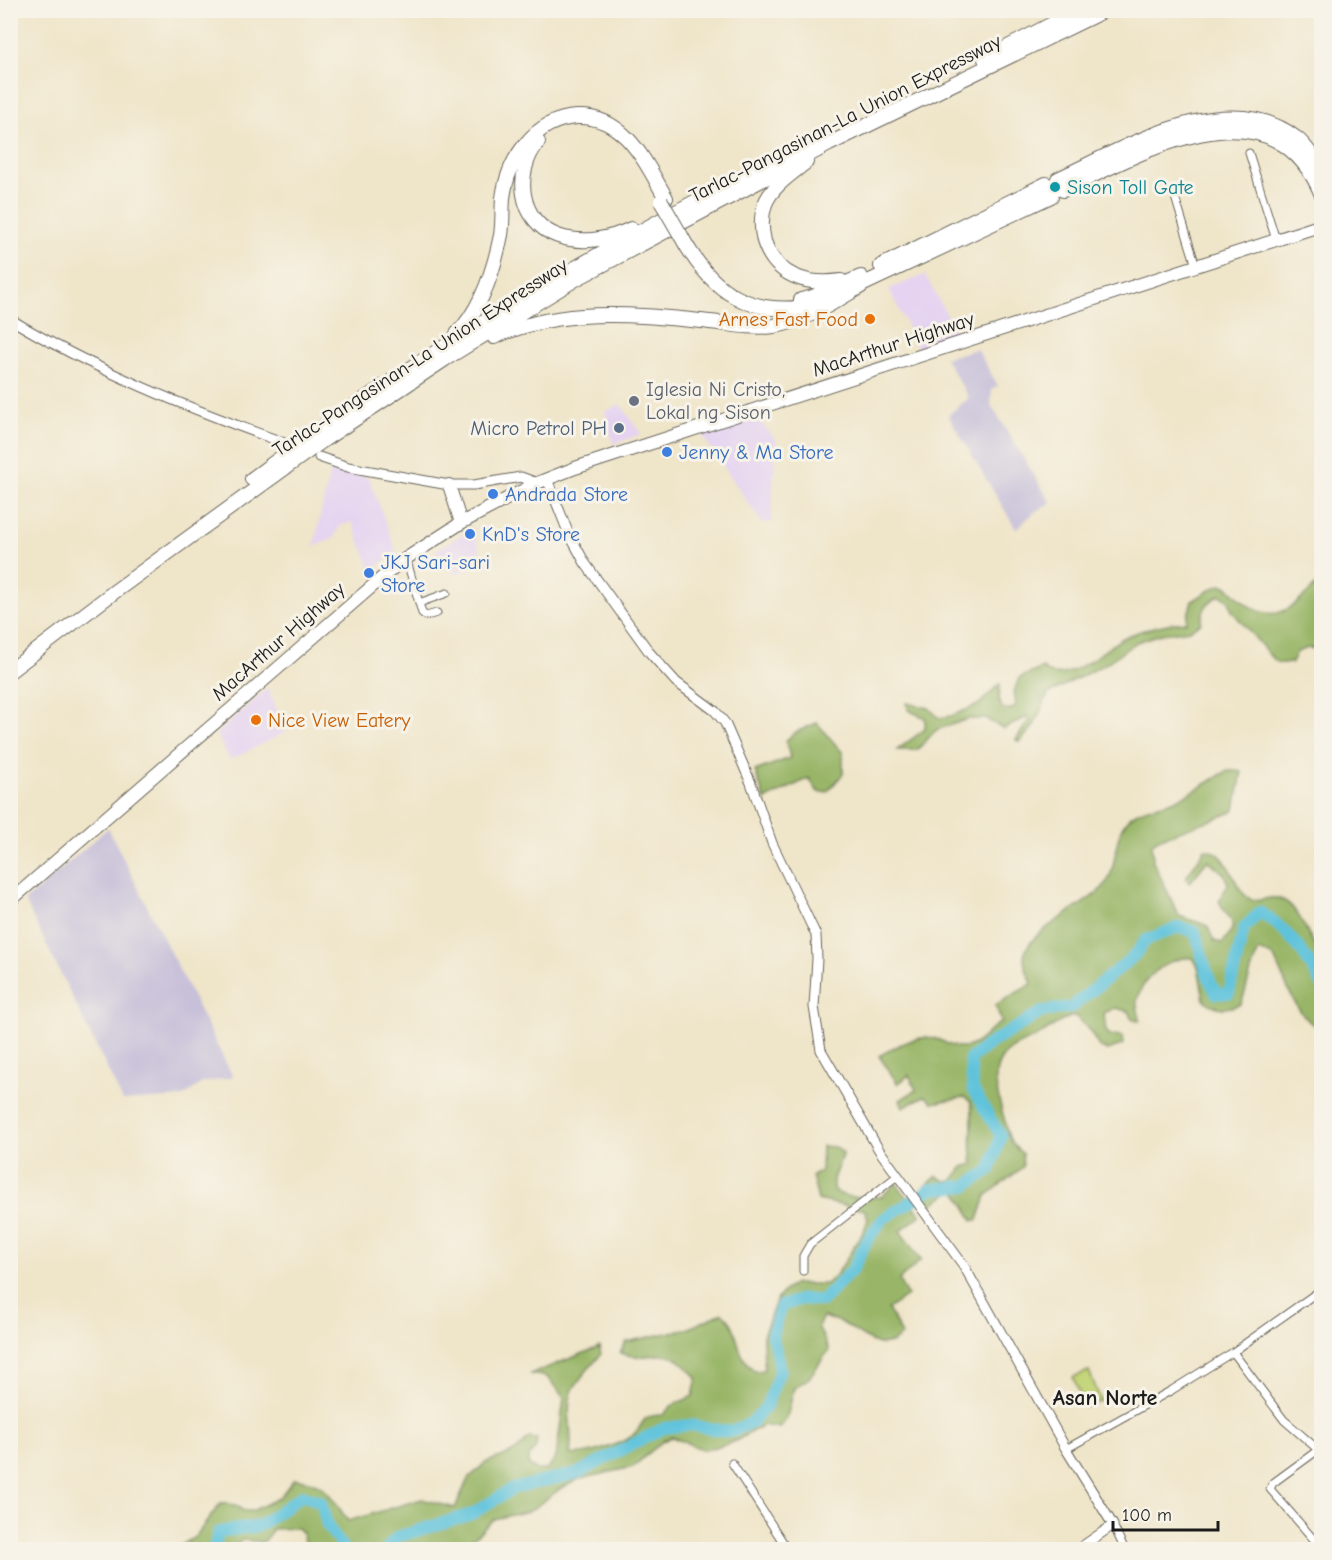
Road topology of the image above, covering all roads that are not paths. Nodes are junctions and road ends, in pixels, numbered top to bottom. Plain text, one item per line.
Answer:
1 (1079, 10) edge
2 (1105, 10) edge
3 (829, 144) junction
4 (1249, 153) dead end
5 (1322, 171) edge
6 (1055, 187) junction
7 (1322, 195) edge
8 (1175, 197) dead end
9 (664, 199) junction
10 (672, 213) junction
11 (1322, 225) edge
12 (1276, 240) junction
13 (1196, 266) junction
14 (859, 282) junction
15 (10, 319) edge
16 (445, 353) junction
17 (282, 442) dead end
18 (319, 457) dead end
19 (542, 481) junction
20 (449, 485) junction
21 (461, 523) junction
22 (406, 558) junction
23 (447, 593) dead end
24 (419, 603) junction
25 (437, 613) dead end
26 (10, 660) edge
27 (10, 671) edge
28 (10, 901) edge
29 (897, 1176) junction
30 (803, 1271) dead end
31 (1322, 1289) edge
32 (1233, 1352) junction
33 (1066, 1449) junction
34 (1320, 1452) edge
35 (732, 1464) dead end
36 (1113, 1525) junction
37 (1322, 1549) edge
38 (788, 1550) edge
39 (1077, 1550) edge
40 (1125, 1550) edge

1 - 10 highway, Tarlac-Pangasinan-La Union Expressway
2 - 3 highway, Tarlac-Pangasinan-La Union Expressway
3 - 14 highway
3 - 16 highway, Tarlac-Pangasinan-La Union Expressway
4 - 12 street
5 - 6 highway
6 - 7 highway
6 - 14 highway
8 - 13 street
9 - 10 highway
9 - 14 highway
9 - 16 highway
10 - 16 highway, Tarlac-Pangasinan-La Union Expressway
11 - 12 highway, MacArthur Highway
12 - 13 highway, MacArthur Highway
13 - 19 highway, MacArthur Highway
14 - 16 highway
15 - 17 street
16 - 26 highway, Tarlac-Pangasinan-La Union Expressway
16 - 27 highway, Tarlac-Pangasinan-La Union Expressway
18 - 20 street
19 - 20 street
19 - 21 highway, MacArthur Highway
19 - 29 street
20 - 21 highway
21 - 22 highway, MacArthur Highway
22 - 24 street
22 - 28 highway, MacArthur Highway
23 - 24 street
24 - 25 street
29 - 30 street
29 - 33 street
31 - 32 street
32 - 33 street
32 - 34 street
33 - 36 street
34 - 37 street
35 - 38 street
36 - 39 street
36 - 40 street

